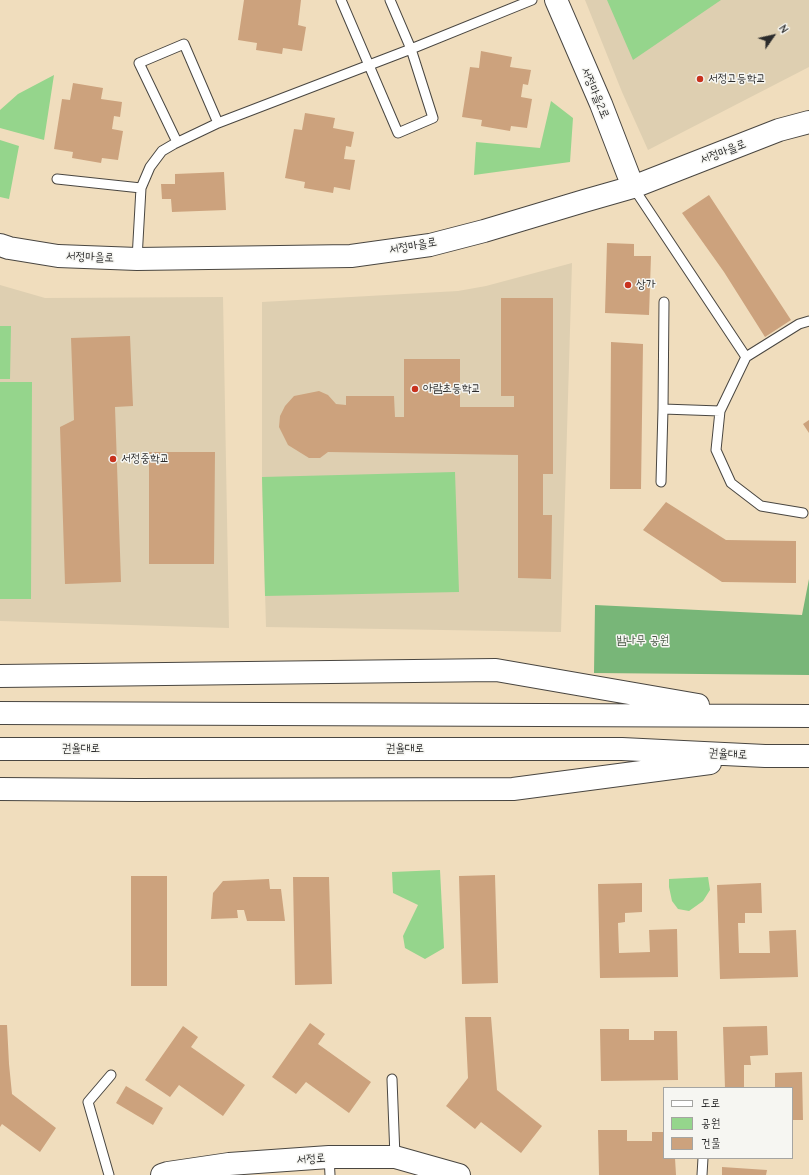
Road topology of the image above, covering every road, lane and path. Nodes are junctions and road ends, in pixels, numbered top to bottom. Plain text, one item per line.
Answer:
1 (341, 0) edge
2 (390, 0) edge
3 (532, 0) edge
4 (556, 0) edge
5 (411, 49) junction
6 (369, 65) junction
7 (809, 122) edge
8 (218, 123) junction
9 (177, 142) junction
10 (57, 179) dead end
11 (141, 188) junction
12 (633, 188) junction
13 (0, 245) edge
14 (137, 259) junction
15 (664, 302) dead end
16 (809, 321) edge
17 (746, 357) junction
18 (663, 409) junction
19 (720, 411) junction
20 (661, 482) dead end
21 (803, 513) dead end
22 (0, 676) edge
23 (0, 713) edge
24 (760, 715) junction
25 (809, 716) edge
26 (0, 749) edge
27 (765, 756) junction
28 (809, 756) edge
29 (0, 789) edge
30 (111, 1075) dead end
31 (392, 1079) dead end
32 (395, 1157) junction
33 (703, 1159) edge
34 (330, 1166) edge
35 (109, 1175) edge
36 (162, 1175) edge
37 (459, 1175) edge
38 (702, 1175) edge

1 - 6 lane
2 - 5 lane
3 - 5 lane
4 - 12 main road, 서정마을2로
5 - 6 lane
5 - 6 lane
6 - 8 lane
7 - 12 main road, 서정마을로
8 - 9 lane
8 - 9 lane
9 - 11 lane
10 - 11 lane
11 - 14 lane
12 - 14 main road, 서정마을로
12 - 17 lane
13 - 14 main road, 서정마을로
15 - 18 lane
16 - 17 lane
17 - 19 lane
18 - 19 lane
18 - 20 lane
19 - 21 lane
22 - 24 main road
23 - 24 main road
24 - 25 main road
26 - 27 main road, 권율대로
27 - 28 main road, 권율대로
27 - 29 main road
30 - 35 lane
31 - 32 lane
32 - 34 main road, 서정로
32 - 37 main road, 서정로
33 - 38 lane
34 - 36 main road, 서정로

